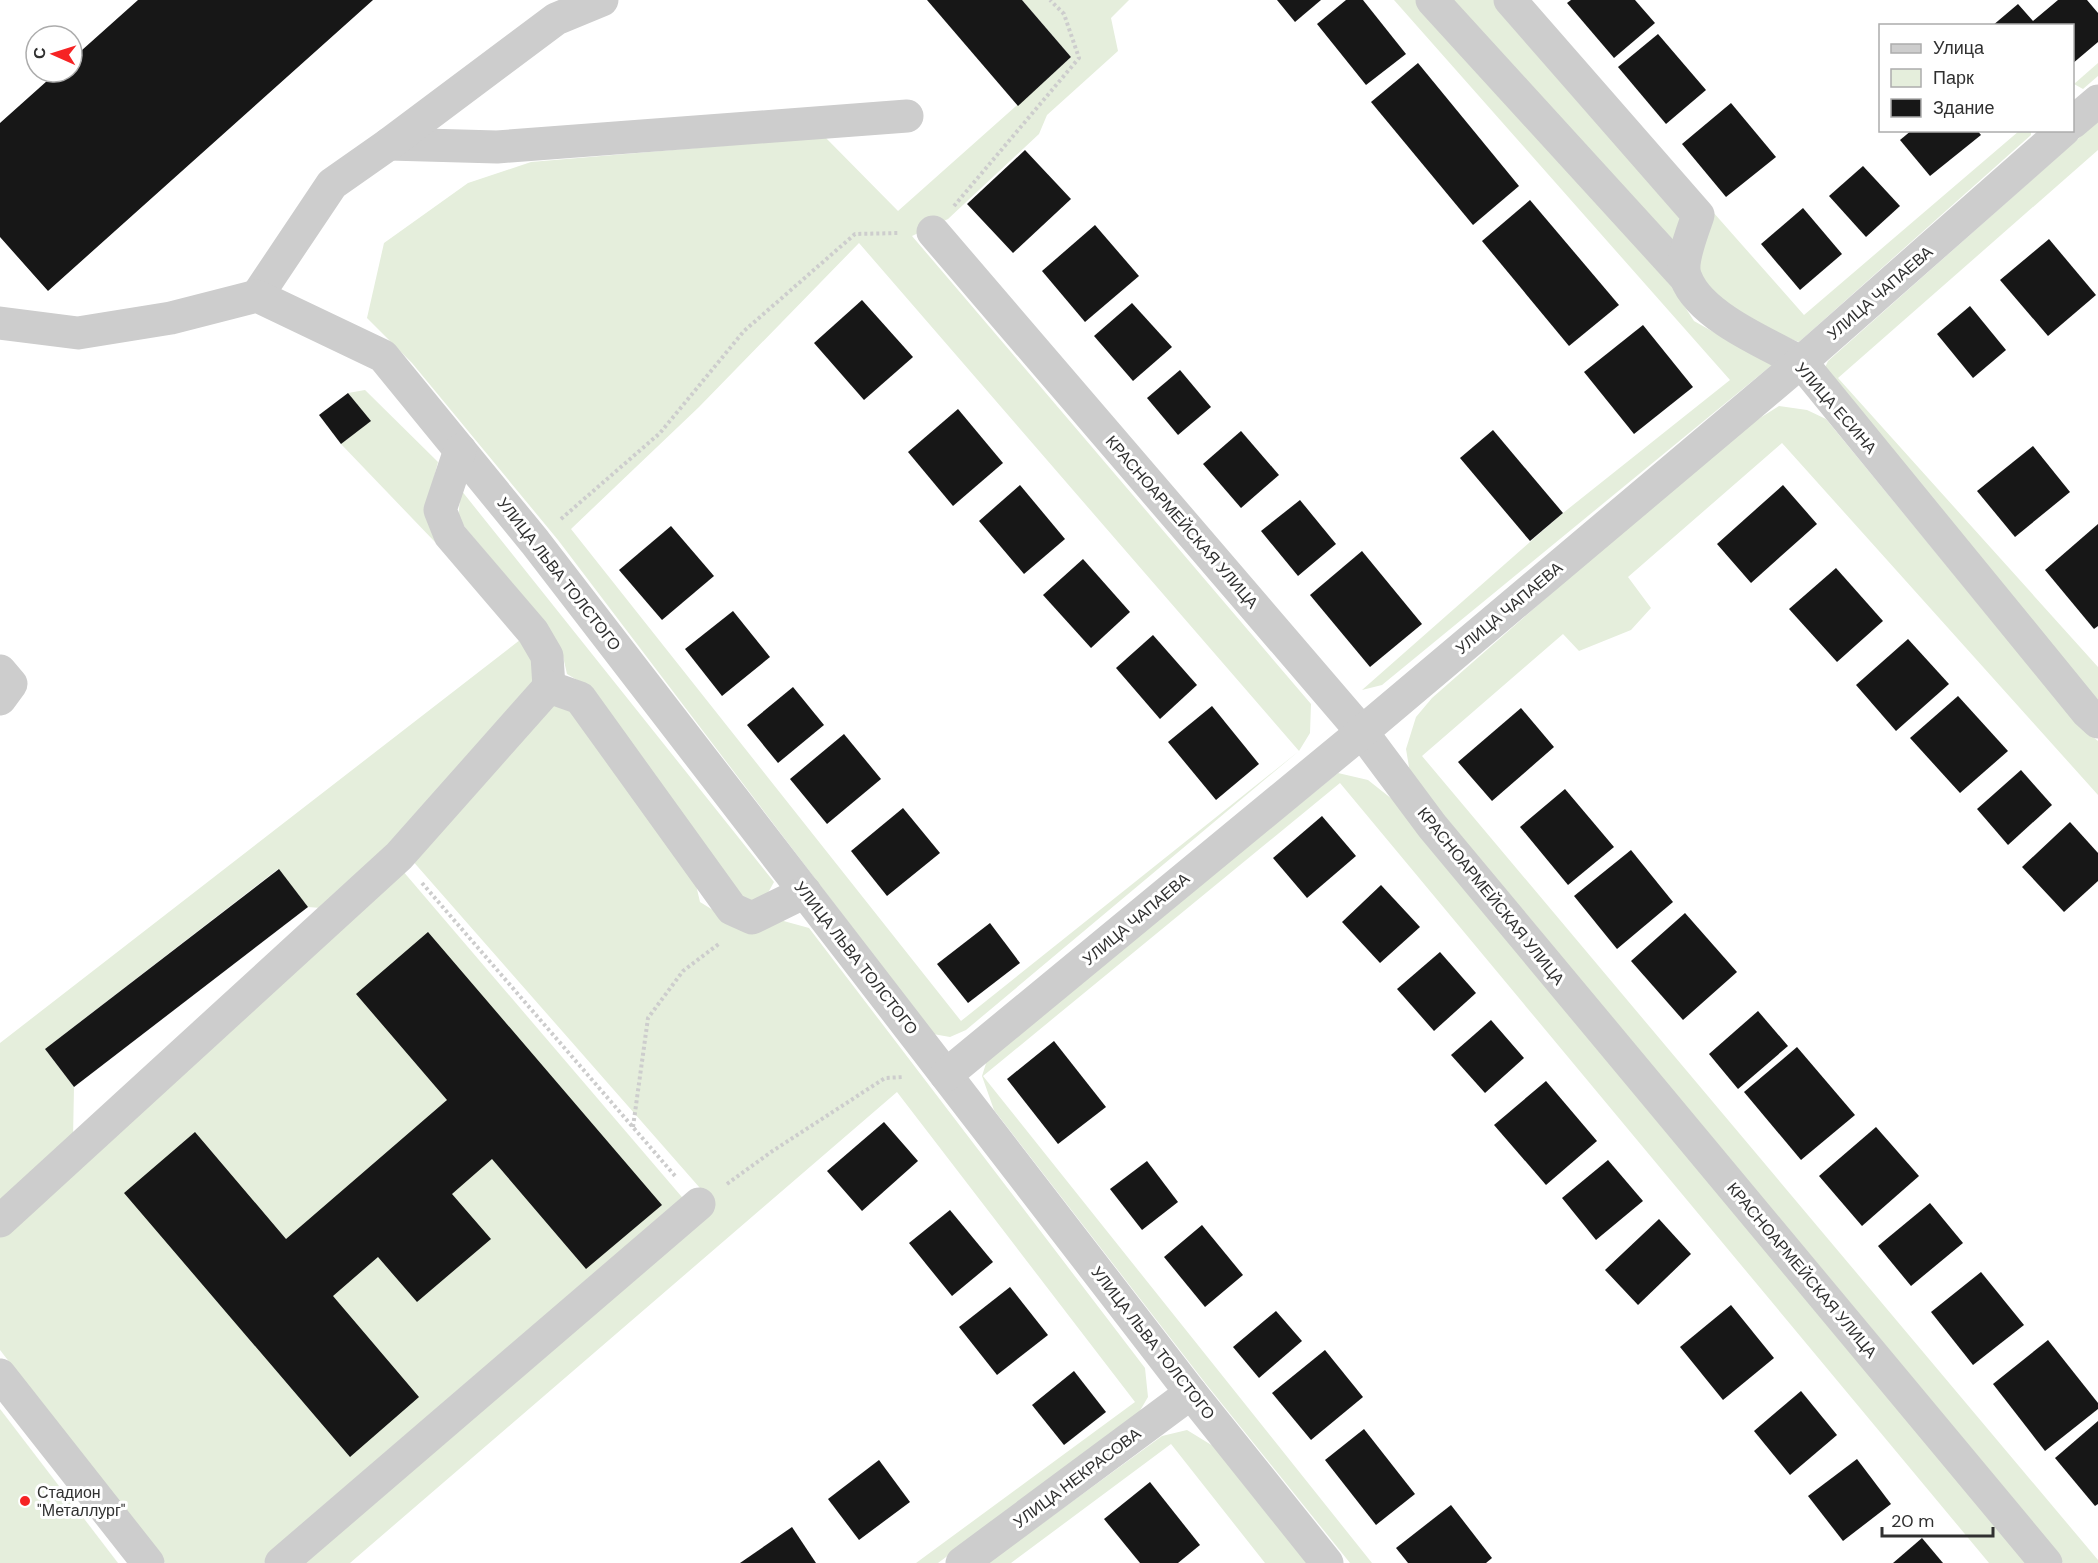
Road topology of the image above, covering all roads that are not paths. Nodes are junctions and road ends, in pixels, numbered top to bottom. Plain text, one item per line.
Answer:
1 (602, 0) edge
2 (1432, 0) edge
3 (1510, 0) edge
4 (2098, 101) edge
5 (907, 116) dead end
6 (2074, 122) edge
7 (2062, 132) edge
8 (389, 144) junction
9 (933, 232) road end
10 (1685, 277) junction
11 (257, 296) junction
12 (0, 323) edge
13 (1801, 362) junction
14 (460, 450) junction
15 (0, 671) edge
16 (549, 687) junction
17 (0, 699) edge
18 (2098, 722) edge
19 (1362, 732) junction
20 (805, 892) junction
21 (946, 1075) junction
22 (699, 1204) road end
23 (0, 1221) edge
24 (0, 1374) edge
25 (1191, 1393) junction
26 (148, 1563) edge
27 (281, 1563) edge
28 (962, 1563) edge
29 (1327, 1563) edge
30 (2046, 1563) edge

1 - 8 street
2 - 10 street, УЛИЦА ЕСИНА
3 - 10 street
4 - 6 street
5 - 8 street
7 - 13 street, УЛИЦА ЧАПАЕВА
8 - 11 street
9 - 19 street, КРАСНОАРМЕЙСКАЯ УЛИЦА
10 - 13 street, УЛИЦА ЕСИНА
11 - 12 street
11 - 14 street, УЛИЦА ЛЬВА ТОЛСТОГО
13 - 18 street, УЛИЦА ЕСИНА
13 - 19 street, УЛИЦА ЧАПАЕВА
14 - 16 street
14 - 20 street, УЛИЦА ЛЬВА ТОЛСТОГО
15 - 17 street
16 - 20 street
16 - 23 street
19 - 21 street, УЛИЦА ЧАПАЕВА
19 - 30 street, КРАСНОАРМЕЙСКАЯ УЛИЦА
20 - 21 street, УЛИЦА ЛЬВА ТОЛСТОГО
21 - 25 street, УЛИЦА ЛЬВА ТОЛСТОГО
22 - 27 street
24 - 26 street
25 - 28 street, УЛИЦА НЕКРАСОВА
25 - 29 street, УЛИЦА ЛЬВА ТОЛСТОГО

